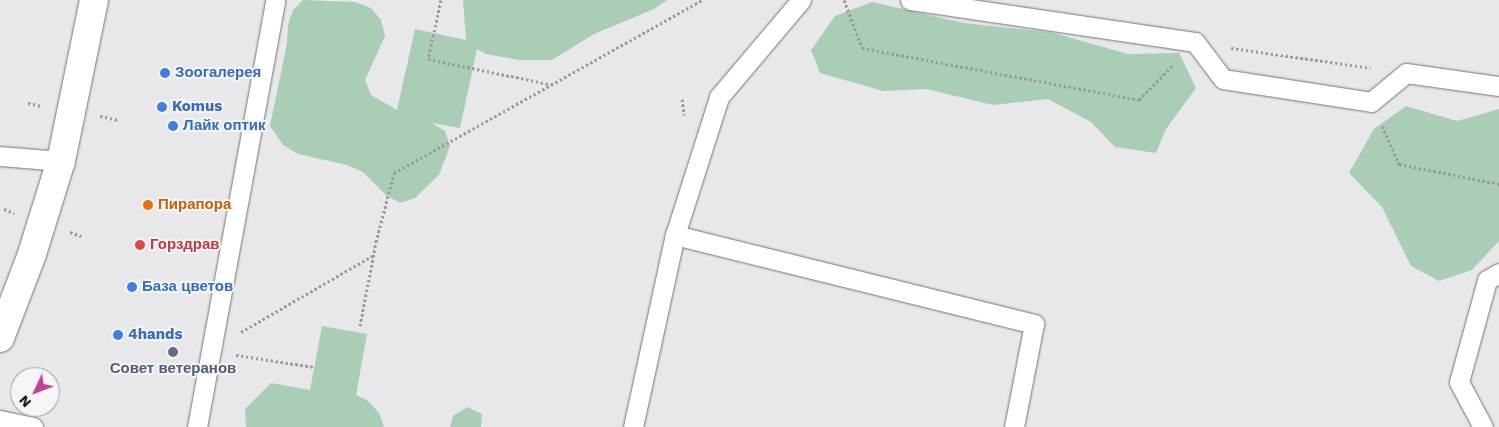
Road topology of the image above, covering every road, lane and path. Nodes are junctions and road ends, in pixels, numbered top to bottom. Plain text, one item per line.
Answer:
1 (94, 0) edge
2 (275, 0) edge
3 (441, 0) edge
4 (702, 0) edge
5 (801, 0) edge
6 (844, 0) edge
7 (910, 0) edge
8 (1195, 42) junction
9 (1379, 69) dead end
10 (550, 85) junction
11 (1499, 86) edge
12 (1371, 102) junction
13 (28, 103) dead end
14 (43, 106) dead end
15 (100, 116) dead end
16 (119, 120) dead end
17 (0, 156) edge
18 (60, 161) junction
19 (1499, 184) edge
20 (4, 209) dead end
21 (15, 213) dead end
22 (675, 235) junction
23 (374, 255) junction
24 (1499, 274) edge
25 (360, 326) dead end
26 (0, 338) edge
27 (211, 351) junction
28 (314, 367) dead end
29 (0, 420) edge
30 (33, 427) edge
31 (196, 427) edge
32 (633, 427) edge
33 (1014, 427) edge
34 (1483, 427) edge

1 - 18 street
2 - 27 lane
3 - 10 path
4 - 10 path
5 - 22 lane
6 - 8 path
7 - 8 lane
8 - 9 path
8 - 12 lane
10 - 23 path
11 - 12 lane
12 - 19 path
13 - 14 path
15 - 16 path
17 - 18 lane
18 - 26 street
20 - 21 path
22 - 32 lane
22 - 33 lane
23 - 25 path
23 - 27 path
24 - 34 lane
27 - 28 path
27 - 31 lane
29 - 30 lane

